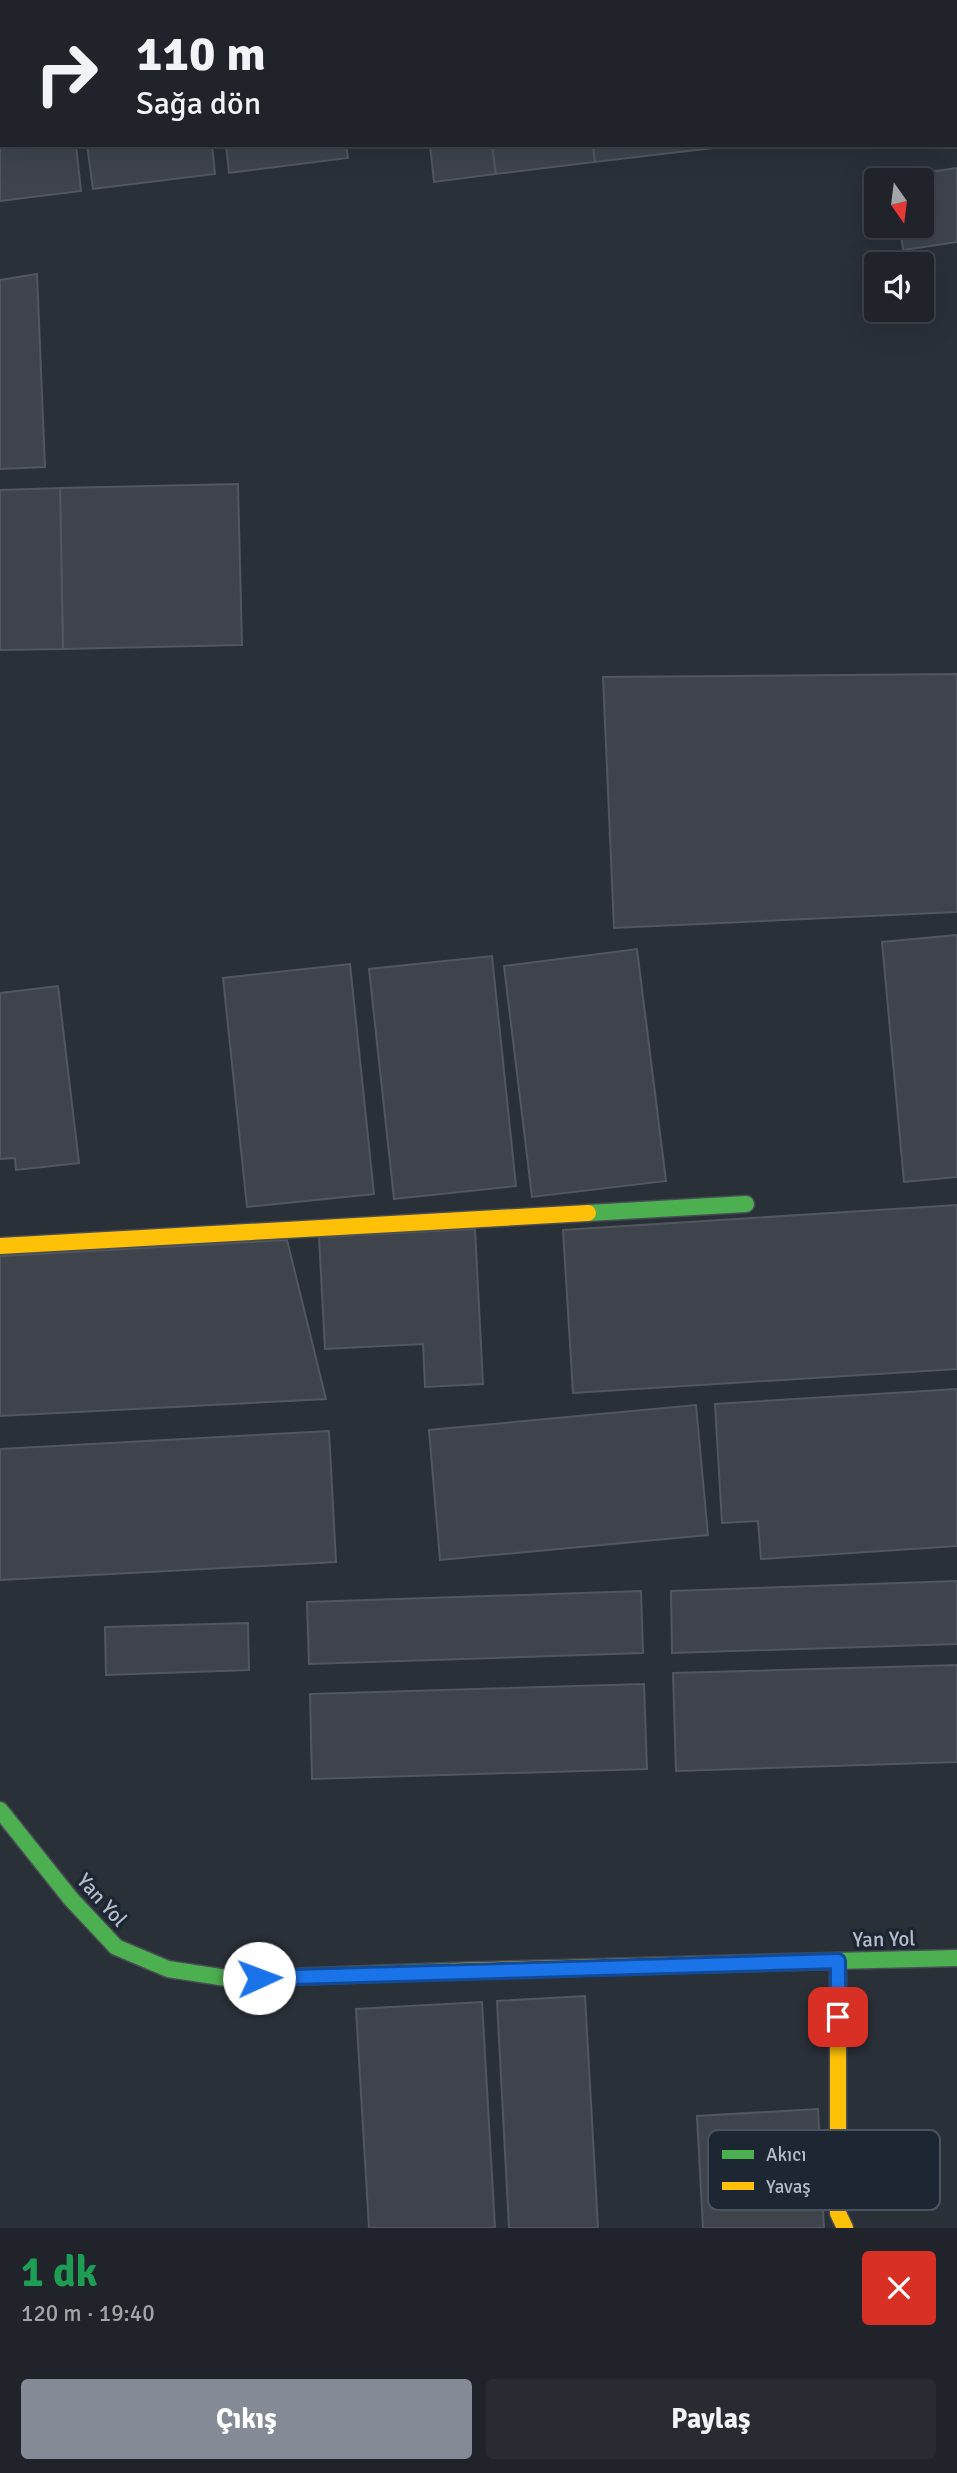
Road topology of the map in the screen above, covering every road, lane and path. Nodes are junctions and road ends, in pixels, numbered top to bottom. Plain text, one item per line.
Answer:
1 (746, 1204) dead end
2 (0, 1246) edge
3 (0, 1810) edge
4 (957, 1958) edge
5 (838, 1961) junction
6 (838, 2130) edge
7 (838, 2210) edge
8 (845, 2228) edge

1 - 2 street
3 - 5 street, Yan Yol
4 - 5 street, Yan Yol
5 - 6 street
7 - 8 street

